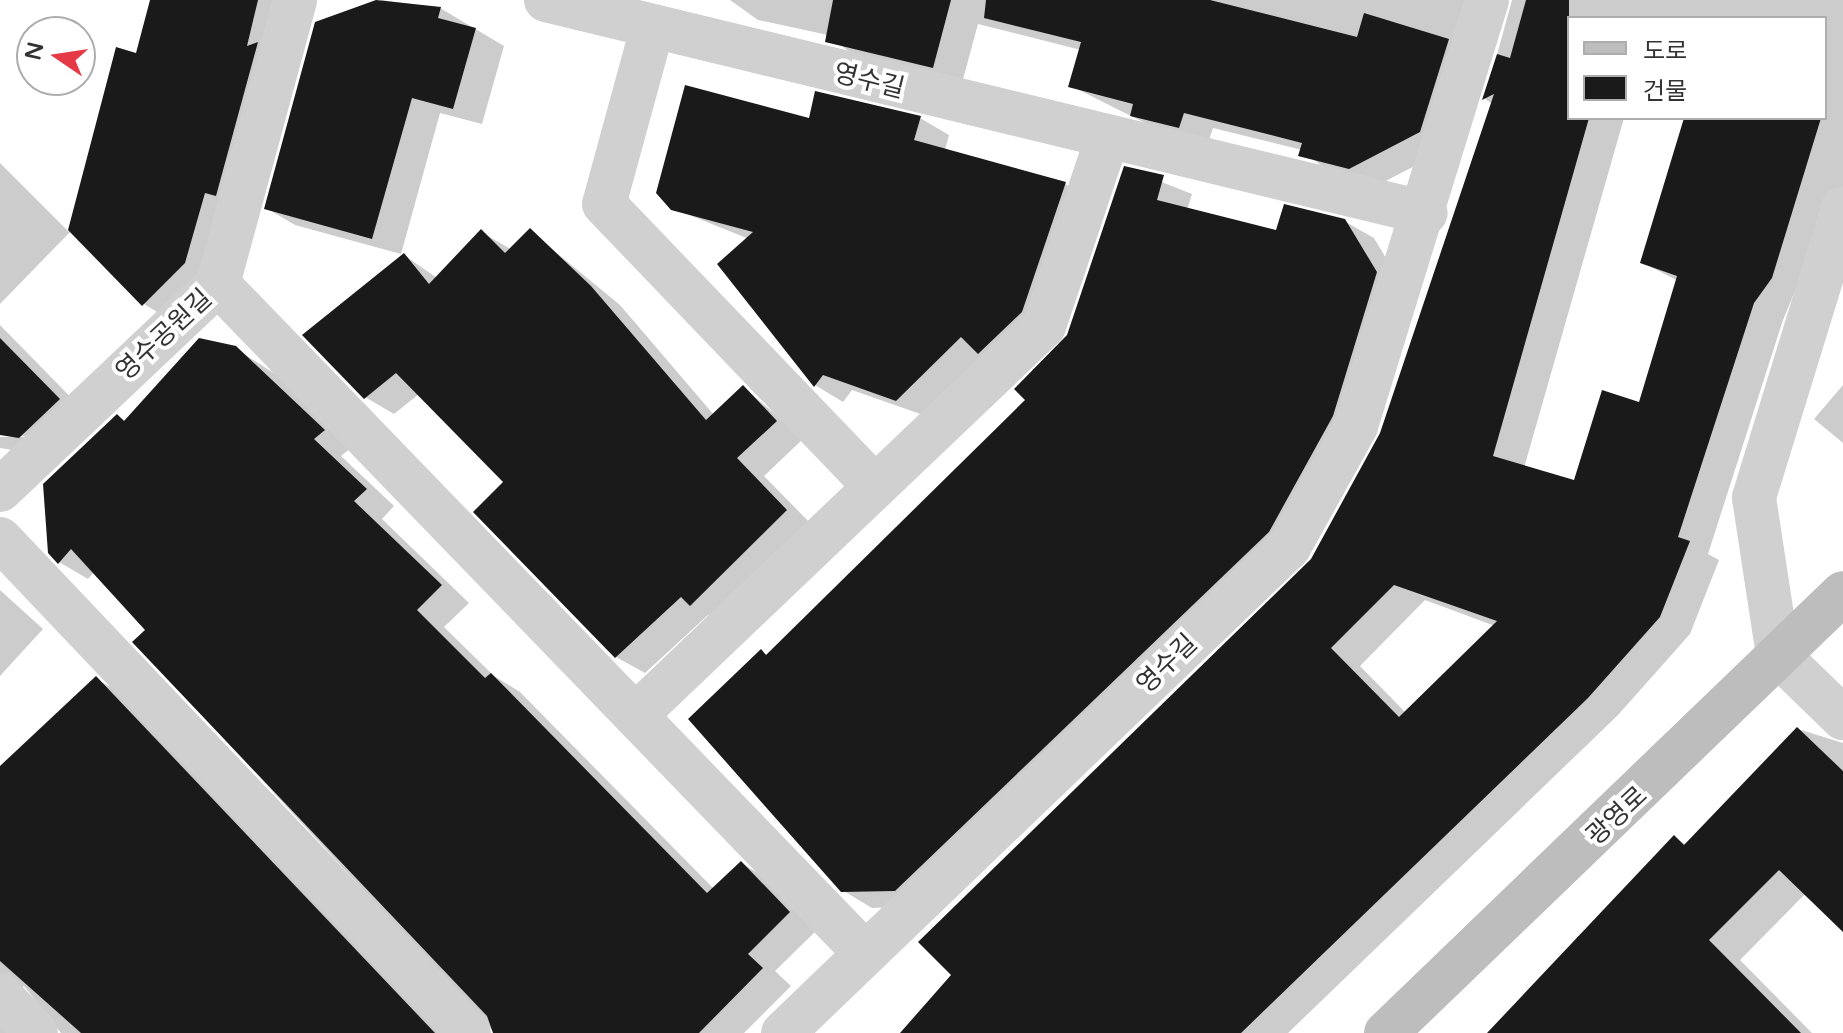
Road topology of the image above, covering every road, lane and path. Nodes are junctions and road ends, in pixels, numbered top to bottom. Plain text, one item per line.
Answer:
1 (295, 0) edge
2 (546, 0) edge
3 (1487, 0) edge
4 (652, 29) junction
5 (1107, 139) junction
6 (1843, 208) edge
7 (1426, 213) junction
8 (218, 284) junction
9 (873, 485) junction
10 (0, 490) edge
11 (0, 539) edge
12 (1843, 593) edge
13 (1778, 655) junction
14 (638, 713) junction
15 (1843, 718) edge
16 (865, 953) junction
17 (0, 995) edge
18 (36, 1033) edge
19 (469, 1033) edge
20 (783, 1033) edge
21 (1386, 1033) edge

1 - 8 street, 영수공원길
2 - 4 street, 영수길
3 - 7 street, 영수길
4 - 5 street, 영수길
4 - 9 street
5 - 7 street, 영수길
5 - 9 street
6 - 13 street
7 - 16 street, 영수길
8 - 10 street, 영수공원길
8 - 14 street
9 - 14 street
11 - 19 street
12 - 13 street, 광영로
13 - 15 street
13 - 21 street, 광영로
14 - 16 street
16 - 20 street, 영수길
17 - 18 street

